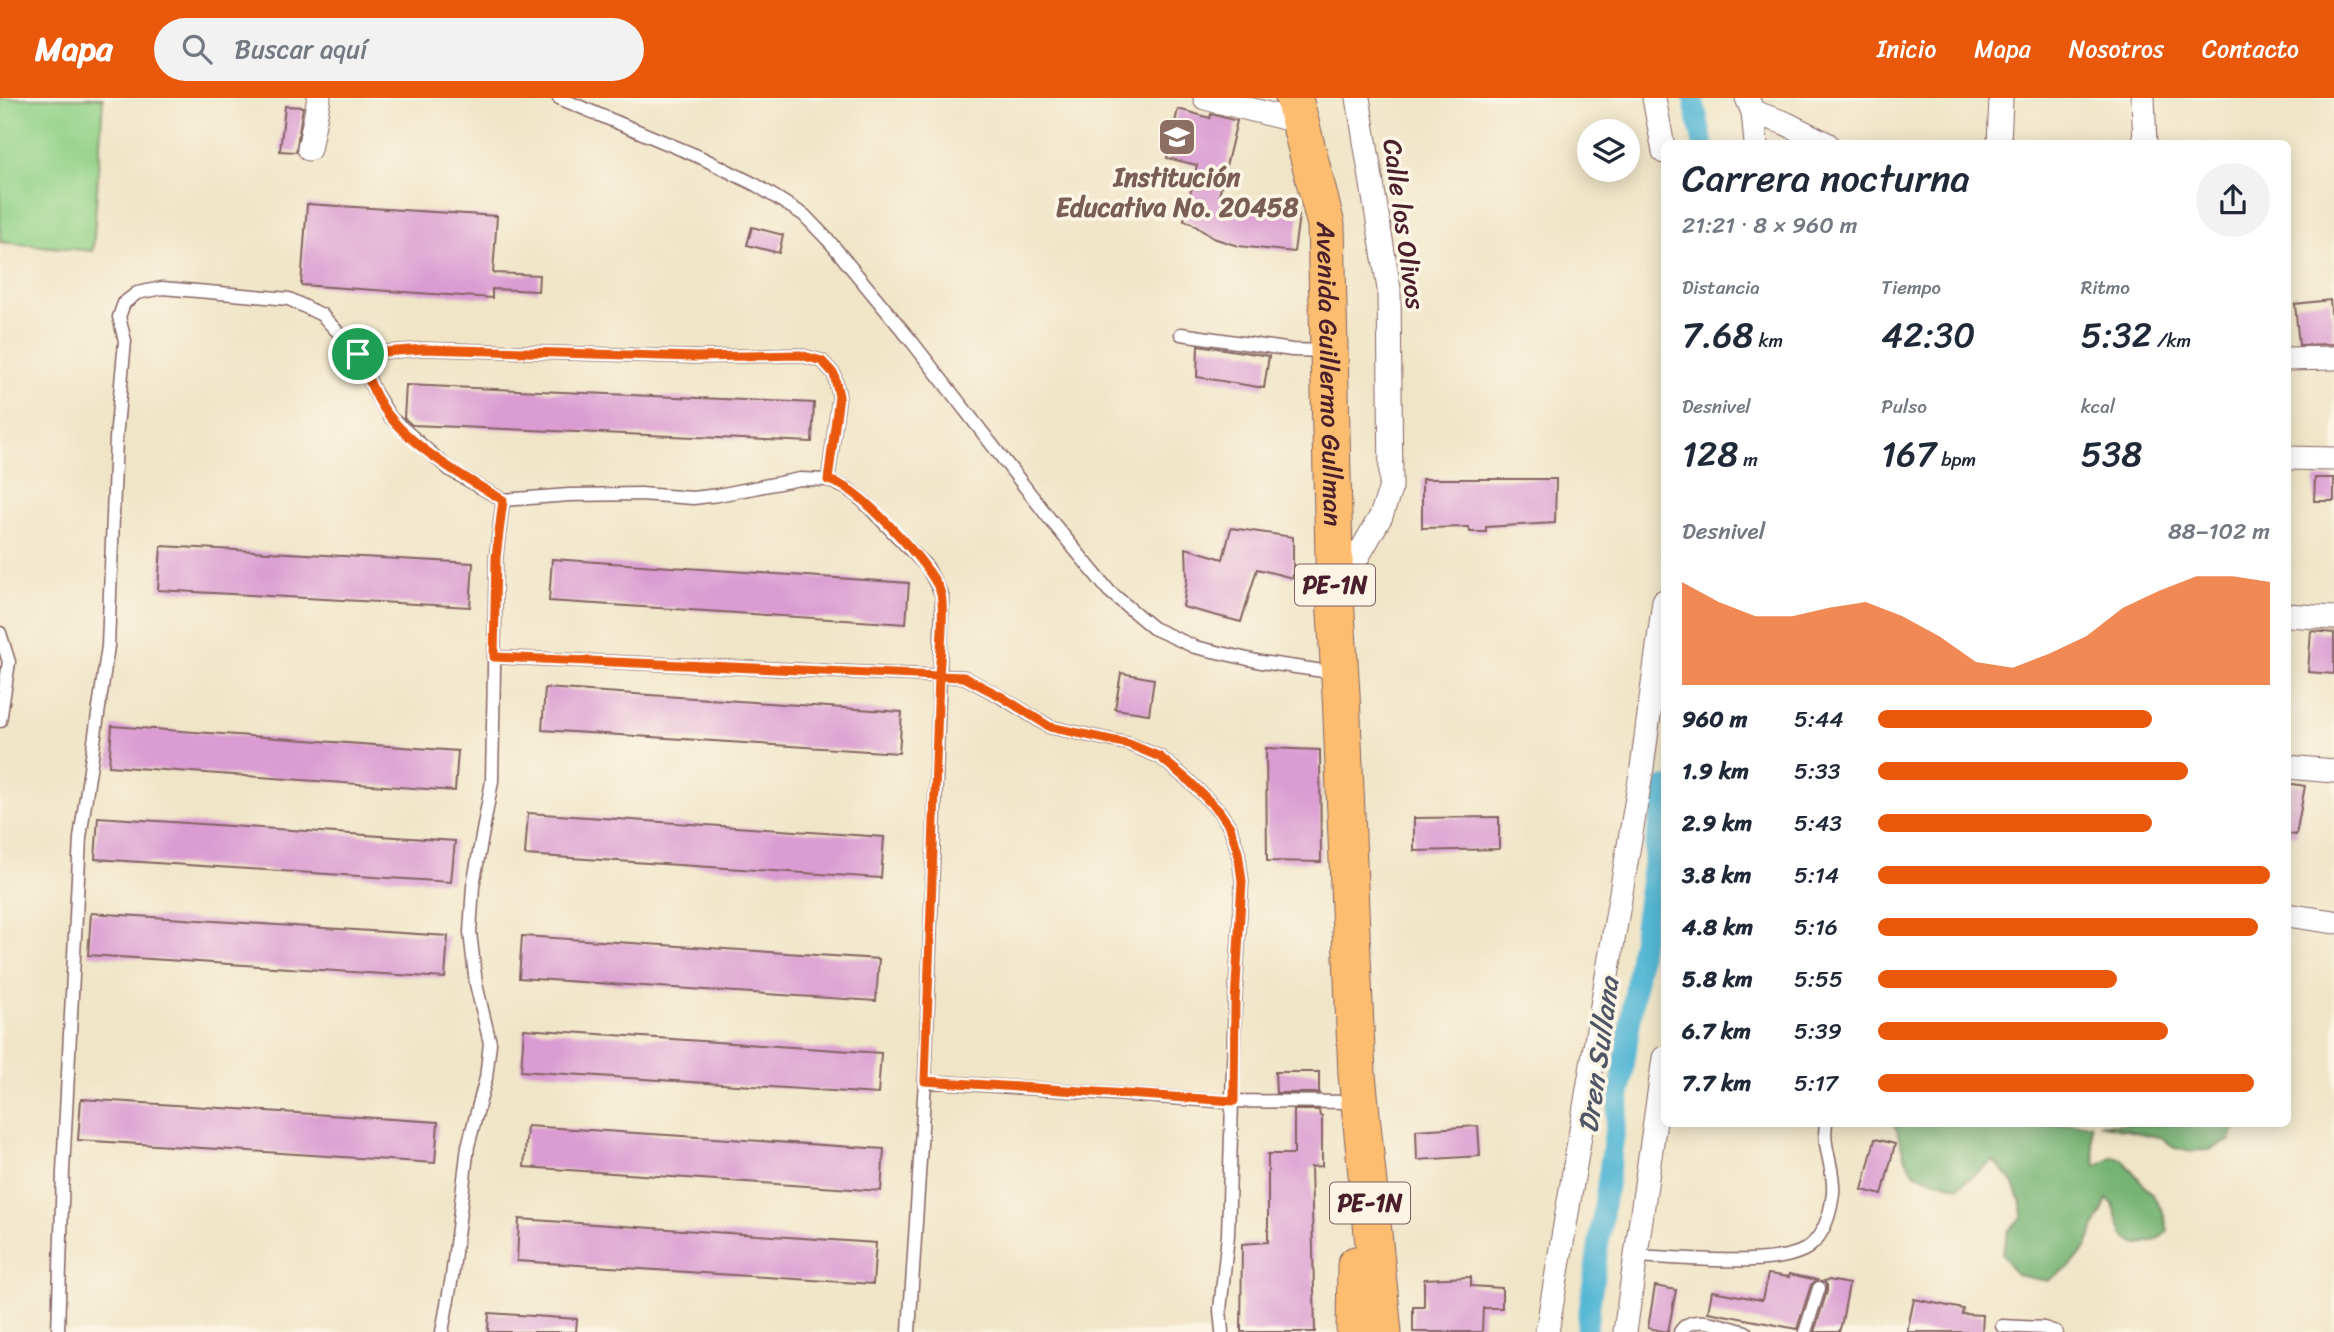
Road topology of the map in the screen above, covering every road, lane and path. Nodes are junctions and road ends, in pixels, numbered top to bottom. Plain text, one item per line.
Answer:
1 (319, 98) edge
2 (559, 98) edge
3 (1205, 98) edge
4 (1358, 98) edge
5 (1654, 98) edge
6 (2001, 98) edge
7 (2143, 98) edge
8 (1750, 105) edge
9 (1278, 108) edge
10 (1662, 140) edge
11 (1755, 140) edge
12 (1818, 140) edge
13 (1999, 140) edge
14 (2145, 140) edge
15 (309, 149) dead end
16 (1181, 334) dead end
17 (1329, 351) junction
18 (358, 354) junction
19 (2334, 358) edge
20 (2291, 359) edge
21 (2291, 458) edge
22 (2334, 458) edge
23 (828, 480) junction
24 (503, 500) junction
25 (1335, 597) junction
26 (2291, 615) edge
27 (2334, 618) edge
28 (1661, 624) edge
29 (0, 633) edge
30 (494, 657) junction
31 (1339, 674) junction
32 (939, 676) junction
33 (0, 721) edge
34 (2291, 767) edge
35 (2334, 771) edge
36 (2291, 916) edge
37 (2334, 922) edge
38 (1661, 1078) edge
39 (925, 1081) junction
40 (1357, 1088) junction
41 (1234, 1101) junction
42 (1826, 1127) edge
43 (1635, 1256) junction
44 (1819, 1288) dead end
45 (2002, 1326) dead end
46 (58, 1332) edge
47 (442, 1332) edge
48 (909, 1332) edge
49 (1222, 1332) edge
50 (1355, 1332) edge
51 (1383, 1332) edge
52 (1547, 1332) edge
53 (1625, 1332) edge
54 (1680, 1332) edge
55 (1746, 1332) edge
56 (1805, 1332) edge
57 (2056, 1332) edge

1 - 15 street
2 - 31 lane
3 - 9 street
4 - 25 street, Calle los Olivos
5 - 10 street
6 - 13 street
7 - 14 street
8 - 11 street
8 - 12 street
9 - 17 main road, Avenida Guillermo Gullman / PE-1N
16 - 17 lane
17 - 25 main road, Avenida Guillermo Gullman / PE-1N
18 - 23 lane
18 - 24 lane
18 - 46 lane
19 - 20 street
21 - 22 street
23 - 24 lane
23 - 32 lane
24 - 30 lane
25 - 31 main road, Avenida Guillermo Gullman / PE-1N
26 - 27 street
28 - 52 street
29 - 33 lane
30 - 32 lane
30 - 47 lane
31 - 40 main road, Avenida Guillermo Gullman / PE-1N
32 - 39 lane
32 - 41 lane
34 - 35 street
36 - 37 street
38 - 43 street
39 - 41 lane
39 - 48 lane
40 - 41 lane
40 - 50 main road, Avenida Guillermo Gullman / PE-1N
40 - 51 main road, Avenida Guillermo Gullman / PE-1N
41 - 49 lane
42 - 43 lane
43 - 53 street
44 - 56 lane
45 - 57 lane
54 - 55 lane

